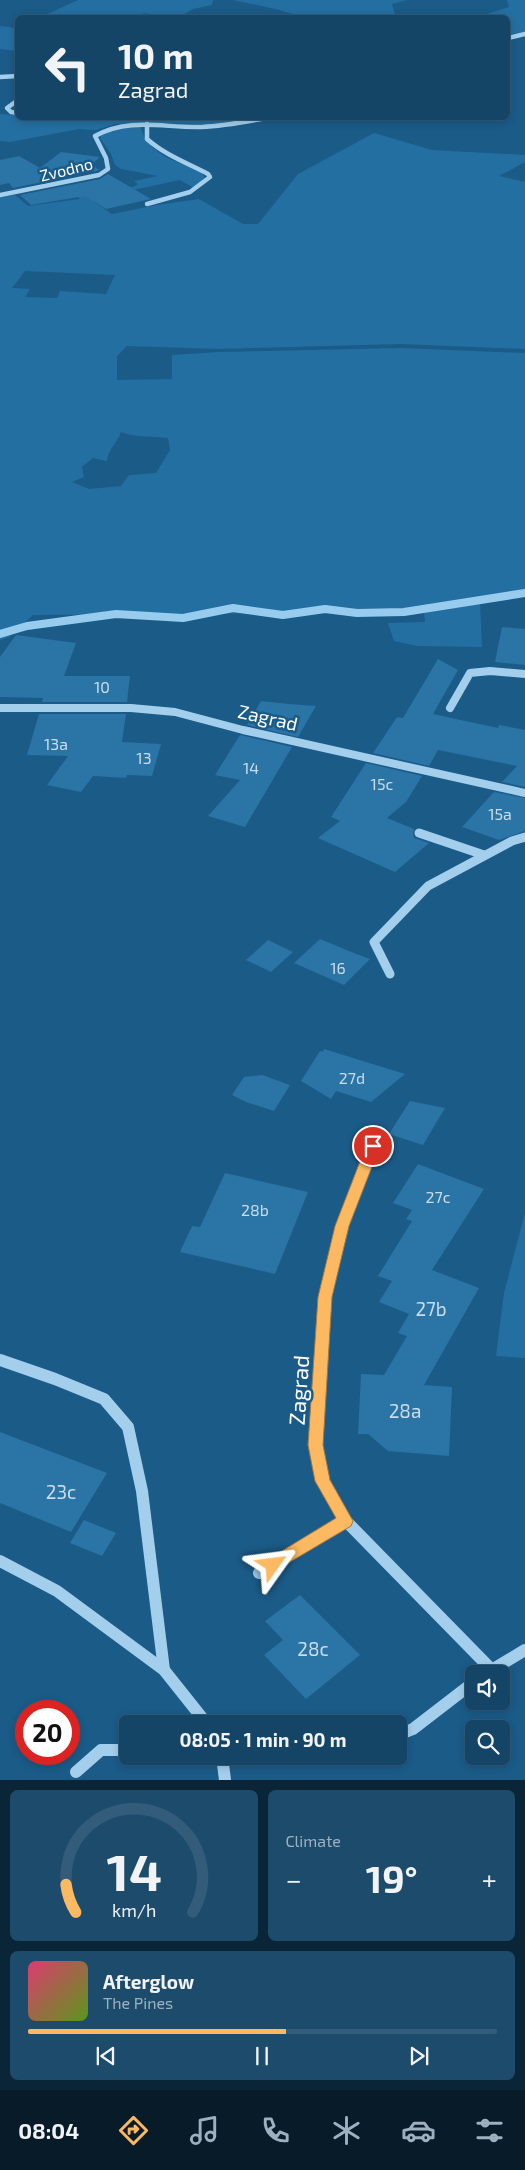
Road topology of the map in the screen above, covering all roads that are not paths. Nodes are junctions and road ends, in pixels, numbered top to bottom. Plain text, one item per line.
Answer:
1 (525, 34) edge
2 (510, 38) edge
3 (15, 76) edge
4 (0, 77) edge
5 (15, 101) edge
6 (7, 108) junction
7 (0, 110) edge
8 (15, 113) edge
9 (256, 120) edge
10 (147, 124) junction
11 (0, 195) edge
12 (147, 204) dead end
13 (525, 674) edge
14 (0, 708) edge
15 (450, 708) dead end
16 (525, 793) edge
17 (419, 834) dead end
18 (525, 837) edge
19 (484, 856) junction
20 (390, 974) dead end
21 (373, 1146) dead end
22 (0, 1360) edge
23 (346, 1521) junction
24 (0, 1561) edge
25 (259, 1574) dead end
26 (525, 1650) edge
27 (481, 1665) edge
28 (500, 1665) edge
29 (164, 1670) junction
30 (465, 1689) edge
31 (200, 1715) edge
32 (407, 1731) edge
33 (119, 1750) edge
34 (223, 1765) edge
35 (76, 1772) dead end
36 (225, 1780) edge

1 - 2 street
3 - 4 street
5 - 6 street
6 - 7 street
6 - 8 street
9 - 10 street, Zvodno
10 - 11 street, Zvodno
10 - 12 street
13 - 15 street
14 - 16 street, Zagrad
17 - 19 street
18 - 19 street
19 - 20 street
21 - 23 street, Zagrad
22 - 29 street
23 - 25 street
23 - 27 street, Zagrad
24 - 29 street
26 - 28 street, Zagrad
29 - 31 street
30 - 32 street
33 - 35 street
34 - 36 street

